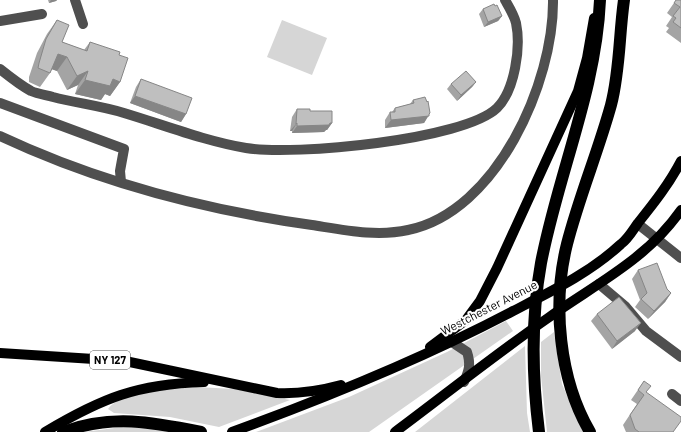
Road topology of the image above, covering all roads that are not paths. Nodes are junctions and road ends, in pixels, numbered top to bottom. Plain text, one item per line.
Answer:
1 (75, 0) edge
2 (505, 0) edge
3 (546, 0) edge
4 (553, 0) edge
5 (599, 0) edge
6 (624, 0) edge
7 (42, 14) dead end
8 (0, 21) edge
9 (83, 24) dead end
10 (551, 28) junction
11 (0, 69) edge
12 (0, 103) edge
13 (0, 136) edge
14 (681, 161) edge
15 (121, 182) junction
16 (680, 213) edge
17 (638, 224) junction
18 (657, 239) junction
19 (681, 258) edge
20 (600, 284) junction
21 (452, 342) junction
22 (0, 353) edge
23 (681, 356) edge
24 (396, 368) junction
25 (384, 374) junction
26 (218, 381) junction
27 (464, 382) junction
28 (672, 394) dead end
29 (681, 401) edge
30 (397, 431) edge
31 (45, 432) edge
32 (63, 432) edge
33 (201, 432) edge
34 (232, 432) edge
35 (539, 432) edge
36 (590, 432) edge

1 - 9 street
2 - 11 street
3 - 10 street
4 - 10 street
5 - 24 main road
5 - 35 highway
6 - 36 highway
7 - 8 street
10 - 15 street
12 - 15 street
13 - 15 street
14 - 17 main road, Westchester Avenue
16 - 18 main road
17 - 18 street
17 - 21 main road, Westchester Avenue
18 - 19 street
18 - 20 main road
20 - 23 street
20 - 27 main road
21 - 24 main road, Westchester Avenue
21 - 27 street
22 - 26 main road, NY 127
24 - 25 main road, Westchester Avenue
25 - 26 main road, NY 127
25 - 34 main road, Westchester Avenue
26 - 31 main road
27 - 30 main road
28 - 29 street
32 - 33 highway

